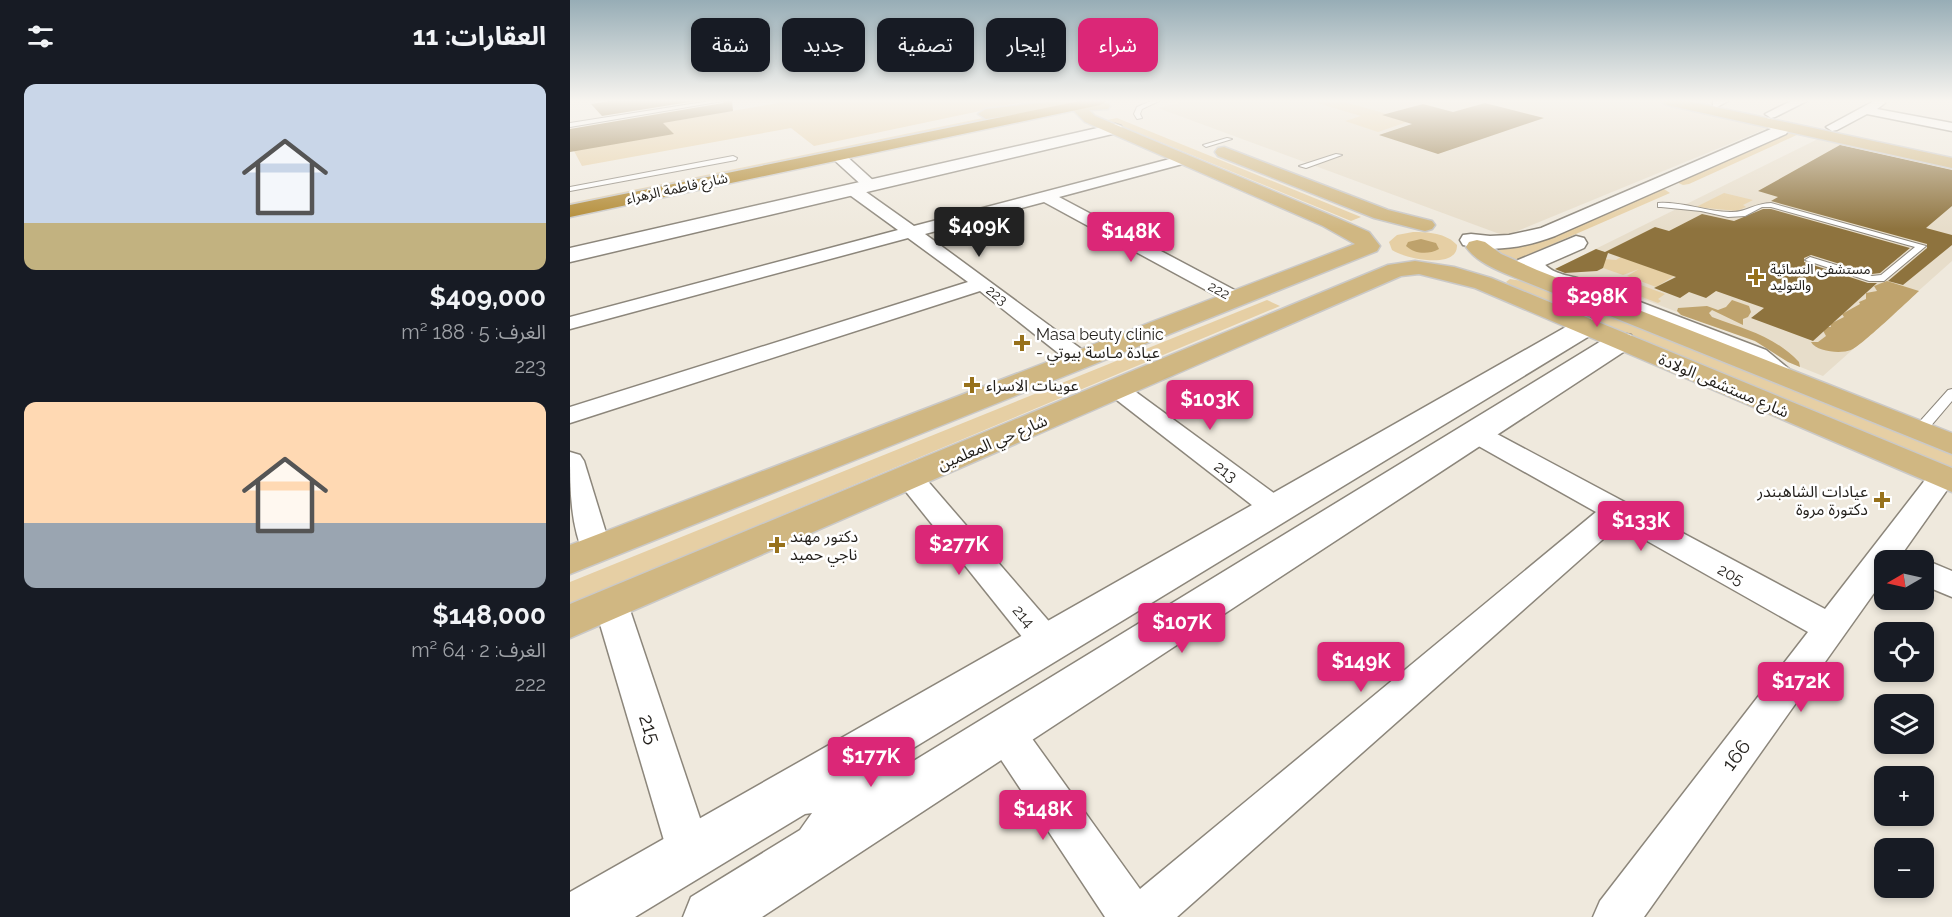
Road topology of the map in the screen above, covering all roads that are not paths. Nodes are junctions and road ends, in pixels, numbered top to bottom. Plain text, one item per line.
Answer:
1 (842, 144) edge
2 (885, 144) edge
3 (1052, 144) edge
4 (1150, 144) edge
5 (1203, 144) edge
6 (1211, 144) edge
7 (1750, 144) edge
8 (1791, 144) edge
9 (1889, 144) edge
10 (1206, 145) junction
11 (837, 155) junction
12 (1338, 155) dead end
13 (1949, 156) edge
14 (733, 158) dead end
15 (1185, 159) junction
16 (1306, 173) junction
17 (1659, 183) junction
18 (1703, 185) junction
19 (862, 188) junction
20 (570, 189) edge
21 (1044, 196) junction
22 (1679, 196) junction
23 (570, 200) edge
24 (1661, 205) junction
25 (570, 211) edge
26 (1639, 215) dead end
27 (911, 232) junction
28 (1597, 233) dead end
29 (1454, 234) junction
30 (1369, 246) junction
31 (570, 255) edge
32 (1810, 260) dead end
33 (1531, 268) junction
34 (1421, 269) junction
35 (983, 285) junction
36 (1245, 295) junction
37 (1292, 314) junction
38 (570, 323) edge
39 (1588, 343) junction
40 (1080, 359) junction
41 (1117, 388) junction
42 (1952, 393) edge
43 (570, 415) edge
44 (1919, 431) junction
45 (1475, 433) junction
46 (570, 461) edge
47 (1948, 467) edge
48 (909, 477) junction
49 (1276, 509) junction
50 (1616, 511) junction
51 (1898, 550) edge
52 (583, 554) edge
53 (1934, 576) edge
54 (1874, 579) edge
55 (1952, 585) edge
56 (611, 604) junction
57 (570, 622) edge
58 (1830, 628) junction
59 (1047, 643) junction
60 (1004, 731) junction
61 (893, 735) junction
62 (919, 786) junction
63 (798, 790) junction
64 (819, 849) junction
65 (690, 854) junction
66 (582, 917) edge
67 (711, 917) edge
68 (1132, 917) edge
69 (1142, 917) edge
70 (1616, 917) edge

1 - 23 highway, شارع فاطمة الزهراء
2 - 11 highway, شارع فاطمة الزهراء
3 - 19 street
4 - 15 main road, شارع مستشفى الولادة
5 - 10 main road
6 - 10 lane
7 - 17 street
8 - 18 street
9 - 13 main road
10 - 16 main road
11 - 19 street, 223
11 - 25 highway, شارع فاطمة الزهراء
12 - 16 lane
14 - 20 lane
15 - 21 street
15 - 30 main road, شارع مستشفى الولادة
16 - 29 main road
17 - 18 street
17 - 22 street
17 - 29 street
18 - 22 street
19 - 27 street, 223
19 - 31 street
21 - 27 street
21 - 36 street, 222
22 - 24 street
24 - 26 street
24 - 32 lane
27 - 35 street, 223
27 - 38 street
28 - 33 street
29 - 30 main road
29 - 33 main road, شارع مستشفى الولادة
29 - 34 main road, شارع حي المعلمين
30 - 34 main road, شارع مستشفى الولادة
30 - 36 main road
33 - 44 main road, شارع مستشفى الولادة
34 - 37 main road, شارع حي المعلمين
34 - 39 main road, شارع مستشفى الولادة
35 - 40 street, 223
35 - 43 street
36 - 37 main road
36 - 40 main road
37 - 41 main road, شارع حي المعلمين
39 - 45 street
39 - 47 main road, شارع مستشفى الولادة
39 - 49 street
40 - 52 main road
41 - 48 main road, شارع حي المعلمين
41 - 49 street, 213
42 - 44 lane
44 - 47 main road, شارع مستشفى الولادة
45 - 50 street, 205
45 - 60 street
46 - 52 street
47 - 51 street, 166
48 - 56 main road, شارع حي المعلمين
48 - 59 street, 214
49 - 59 street
50 - 58 street, 205
50 - 69 street
53 - 55 street
54 - 58 street, 166
56 - 57 main road, شارع حي المعلمين
56 - 65 street, 215
58 - 70 street, 166
59 - 61 street
60 - 62 street
60 - 68 street
61 - 62 street
61 - 63 street
62 - 64 street
63 - 64 street
63 - 65 street
64 - 67 street
65 - 66 street

